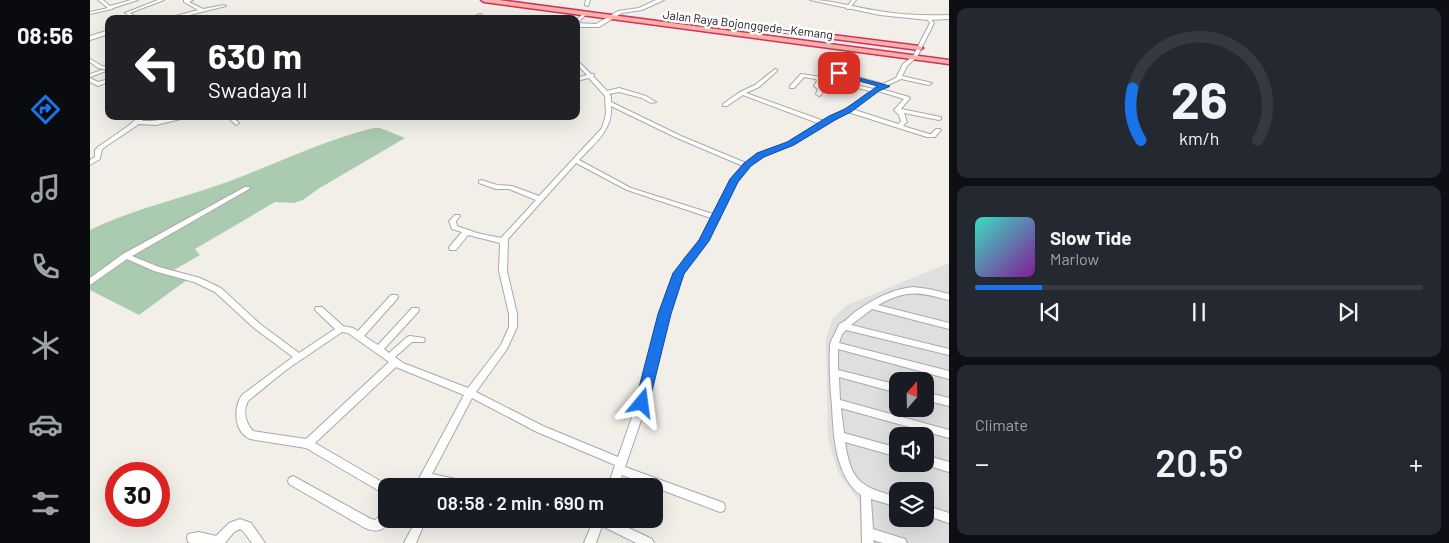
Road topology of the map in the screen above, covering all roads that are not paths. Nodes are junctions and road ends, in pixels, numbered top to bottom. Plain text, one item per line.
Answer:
1 (100, 0) edge
2 (136, 0) edge
3 (162, 0) edge
4 (191, 0) edge
5 (484, 0) edge
6 (545, 0) edge
7 (661, 0) edge
8 (814, 0) edge
9 (854, 0) edge
10 (184, 1) edge
11 (588, 3) edge
12 (224, 6) dead end
13 (110, 7) junction
14 (848, 8) junction
15 (200, 11) junction
16 (626, 11) junction
17 (90, 13) edge
18 (585, 14) junction
19 (131, 15) edge
20 (184, 15) edge
21 (612, 17) junction
22 (949, 17) edge
23 (928, 18) junction
24 (580, 20) edge
25 (580, 24) edge
26 (105, 33) edge
27 (90, 38) edge
28 (919, 48) junction
29 (915, 57) junction
30 (90, 60) edge
31 (949, 62) edge
32 (580, 64) edge
33 (105, 70) edge
34 (105, 70) edge
35 (775, 70) dead end
36 (839, 73) dead end
37 (592, 75) junction
38 (900, 77) junction
39 (90, 78) edge
40 (818, 78) junction
41 (580, 79) edge
42 (105, 81) edge
43 (929, 83) dead end
44 (886, 86) junction
45 (792, 87) dead end
46 (876, 90) junction
47 (606, 93) junction
48 (742, 94) junction
49 (819, 94) dead end
50 (653, 102) dead end
51 (609, 103) junction
52 (725, 105) dead end
53 (848, 110) junction
54 (897, 110) junction
55 (939, 118) dead end
56 (171, 120) edge
57 (233, 120) edge
58 (138, 122) joint
59 (236, 123) dead end
60 (824, 123) junction
61 (899, 127) junction
62 (938, 130) dead end
63 (576, 161) junction
64 (90, 163) edge
65 (747, 164) junction
66 (482, 182) dead end
67 (247, 188) dead end
68 (540, 199) junction
69 (457, 216) dead end
70 (717, 218) junction
71 (466, 232) junction
72 (503, 241) junction
73 (454, 248) dead end
74 (126, 256) junction
75 (90, 282) edge
76 (394, 296) dead end
77 (949, 297) edge
78 (871, 306) junction
79 (319, 309) dead end
80 (415, 310) dead end
81 (842, 326) junction
82 (949, 326) edge
83 (341, 329) junction
84 (359, 336) junction
85 (421, 340) dead end
86 (834, 345) junction
87 (378, 350) junction
88 (949, 352) edge
89 (299, 357) junction
90 (392, 360) junction
91 (835, 372) junction
92 (949, 375) edge
93 (889, 387) edge
94 (470, 393) junction
95 (934, 398) edge
96 (949, 402) edge
97 (836, 403) junction
98 (949, 434) edge
99 (840, 436) junction
100 (308, 444) junction
101 (889, 450) edge
102 (934, 463) edge
103 (621, 466) junction
104 (949, 467) edge
105 (425, 478) edge
106 (616, 478) edge
107 (293, 481) dead end
108 (378, 485) edge
109 (866, 493) junction
110 (889, 499) edge
111 (720, 507) dead end
112 (934, 513) edge
113 (949, 518) edge
114 (378, 525) edge
115 (417, 528) edge
116 (596, 528) edge
117 (617, 528) edge
118 (192, 538) dead end
119 (868, 538) edge
120 (259, 543) edge
121 (410, 543) edge
122 (590, 543) edge
123 (648, 543) edge
124 (901, 543) edge

1 - 13 street
2 - 13 street
3 - 19 street
4 - 10 street
5 - 18 highway, Jalan Raya Bojonggede—Kemang
6 - 11 highway, Jalan Raya Bojonggede—Kemang
7 - 16 street
8 - 14 street
9 - 14 street
10 - 15 street
11 - 16 highway, Jalan Raya Bojonggede—Kemang
12 - 15 street
13 - 17 street
14 - 23 street
15 - 20 street
16 - 21 street
16 - 28 highway, Jalan Raya Bojonggede—Kemang
18 - 21 highway, Jalan Raya Bojonggede—Kemang
18 - 24 street
21 - 25 street
21 - 29 highway, Jalan Raya Bojonggede—Kemang
22 - 23 street
23 - 28 street
26 - 27 street
28 - 29 street
29 - 31 highway, Jalan Raya Bojonggede—Kemang
29 - 38 street
30 - 33 street
32 - 37 street
34 - 39 street
35 - 48 street
36 - 44 street
37 - 41 street
37 - 47 street
38 - 43 street
38 - 44 street
39 - 42 street
40 - 45 street
40 - 46 street
40 - 49 street
44 - 46 street
46 - 53 street
46 - 54 street
47 - 50 street
47 - 51 street
48 - 52 street
48 - 60 street
51 - 63 street
51 - 65 street
53 - 60 street
53 - 61 street
54 - 55 street
54 - 61 street
56 - 58 street
57 - 59 street
58 - 64 street
60 - 65 street
61 - 62 street
63 - 68 street
63 - 70 street
65 - 70 street
66 - 68 street
67 - 74 street
68 - 72 street
69 - 71 street
70 - 103 street
71 - 72 street
71 - 73 street
72 - 94 street
74 - 75 street
74 - 89 street
76 - 84 street
77 - 78 street
78 - 81 street
78 - 82 street
79 - 83 street
80 - 87 street
81 - 86 street
81 - 88 street
83 - 84 street
83 - 89 street
84 - 87 street
85 - 90 street
86 - 91 street
86 - 92 street
87 - 90 street
89 - 100 street
90 - 94 street
90 - 100 street
91 - 93 street
91 - 97 street
94 - 103 street
94 - 105 street
95 - 96 street
97 - 98 street
97 - 99 street
99 - 101 street
99 - 109 street
100 - 108 street
102 - 104 street
103 - 106 street
103 - 111 street
107 - 114 street
109 - 110 street
109 - 119 street
112 - 113 street
115 - 121 street
116 - 122 street
117 - 123 street
118 - 120 street
119 - 124 street

